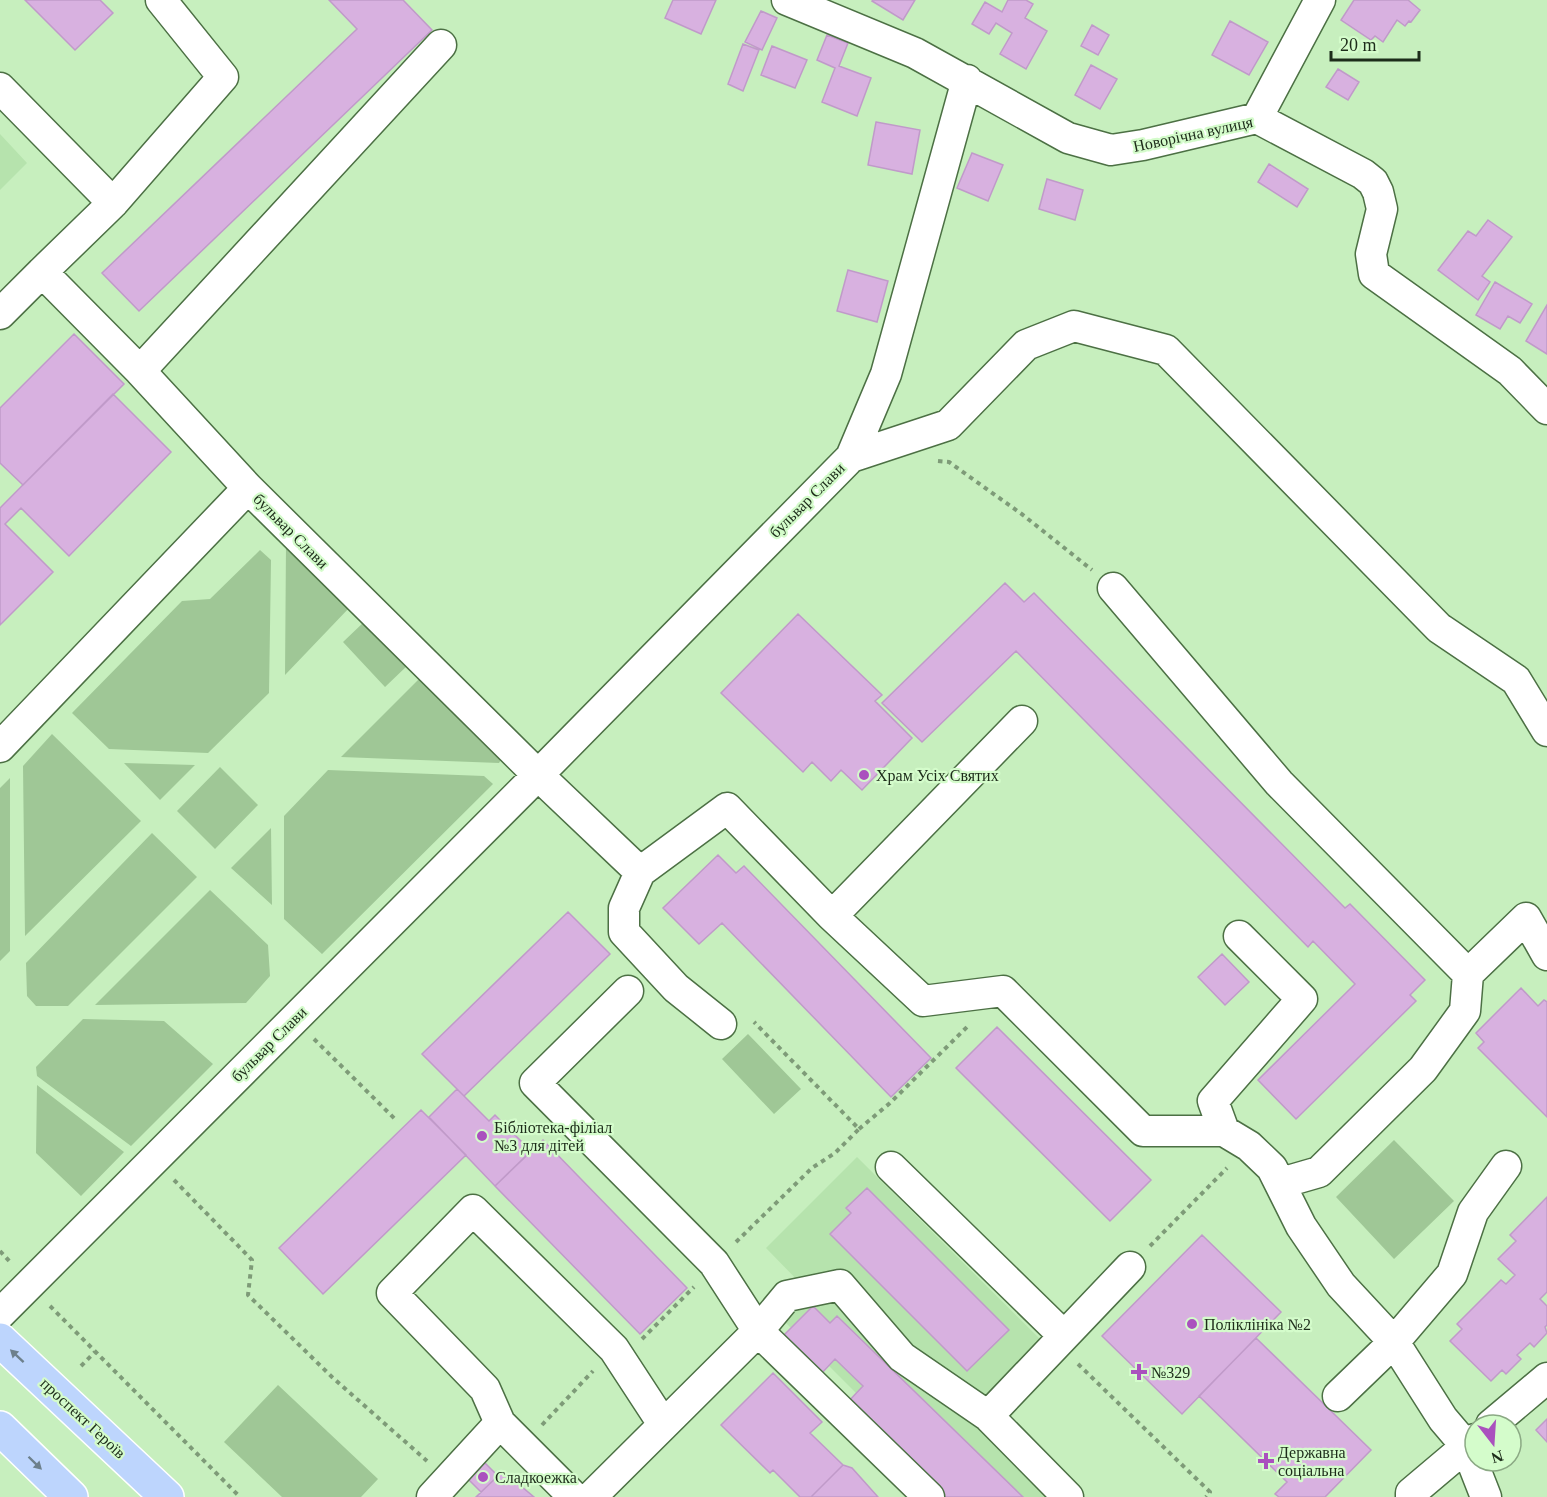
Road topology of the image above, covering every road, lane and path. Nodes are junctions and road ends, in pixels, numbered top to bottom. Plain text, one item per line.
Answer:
1 (161, 0) edge
2 (787, 0) edge
3 (1320, 0) edge
4 (441, 45) dead end
5 (967, 80) junction
6 (0, 88) edge
7 (1257, 118) junction
8 (113, 203) junction
9 (42, 272) junction
10 (4, 302) edge
11 (140, 371) junction
12 (1547, 409) edge
13 (851, 457) junction
14 (927, 461) dead end
15 (248, 488) junction
16 (1113, 588) joint
17 (1022, 721) dead end
18 (1547, 731) edge
19 (0, 747) edge
20 (538, 775) junction
21 (640, 872) junction
22 (832, 916) junction
23 (1239, 936) dead end
24 (1547, 955) edge
25 (1468, 974) junction
26 (628, 991) dead end
27 (1003, 991) junction
28 (294, 1019) junction
29 (754, 1022) dead end
30 (721, 1024) dead end
31 (395, 1119) dead end
32 (859, 1129) junction
33 (1236, 1139) junction
34 (154, 1160) junction
35 (1506, 1166) dead end
36 (891, 1167) dead end
37 (1281, 1183) junction
38 (0, 1251) edge
39 (714, 1263) junction
40 (1130, 1267) joint
41 (30, 1284) junction
42 (0, 1314) edge
43 (758, 1331) junction
44 (1060, 1339) junction
45 (0, 1340) edge
46 (1394, 1342) junction
47 (614, 1349) junction
48 (94, 1352) junction
49 (81, 1366) dead end
50 (1547, 1378) edge
51 (1338, 1396) dead end
52 (1505, 1413) edge
53 (988, 1416) junction
54 (500, 1423) junction
55 (663, 1424) junction
56 (0, 1428) edge
57 (1463, 1435) edge
58 (523, 1446) junction
59 (1463, 1449) edge
60 (1479, 1473) edge
61 (440, 1488) edge
62 (71, 1497) edge
63 (167, 1497) edge
64 (240, 1497) edge
65 (574, 1497) edge
66 (591, 1497) edge
67 (929, 1497) edge
68 (1068, 1497) edge
69 (1206, 1497) edge
70 (1411, 1497) edge
71 (1486, 1497) edge

1 - 8 street
2 - 5 street, Новорічна вулиця
3 - 7 street
4 - 11 street
5 - 7 street, Новорічна вулиця
5 - 13 street, бульвар Слави
6 - 8 street
7 - 12 street, Новорічна вулиця
8 - 9 street
9 - 10 street
9 - 11 street
11 - 15 street
13 - 18 street
13 - 20 street, бульвар Слави
14 - 16 path
15 - 19 street, бульвар Слави
15 - 20 street, бульвар Слави
16 - 25 street
17 - 22 street
20 - 21 street
20 - 28 street, бульвар Слави
21 - 22 street
21 - 30 street
22 - 27 street
23 - 33 street
24 - 25 street
25 - 37 street
26 - 39 street
27 - 32 path
27 - 33 street
28 - 31 path
28 - 34 street, бульвар Слави
29 - 32 path
32 - 39 path
33 - 37 street
33 - 40 path
34 - 41 street, бульвар Слави
34 - 61 path
35 - 46 street
36 - 44 street
37 - 46 street
38 - 41 path
39 - 43 street
39 - 47 path
40 - 44 street
41 - 42 street, бульвар Слави
41 - 48 path
43 - 53 street
43 - 55 street
43 - 67 street
44 - 53 street
44 - 69 path
63 -> 45 main road, проспект Героїв
46 - 51 street
46 - 57 street
47 - 54 street
47 - 55 street
47 - 58 path
48 - 49 path
48 - 64 path
50 - 52 street
53 - 68 street
54 - 58 street
54 - 61 street
55 - 66 street
56 -> 62 main road
58 - 65 street
59 - 70 street
60 - 71 street

